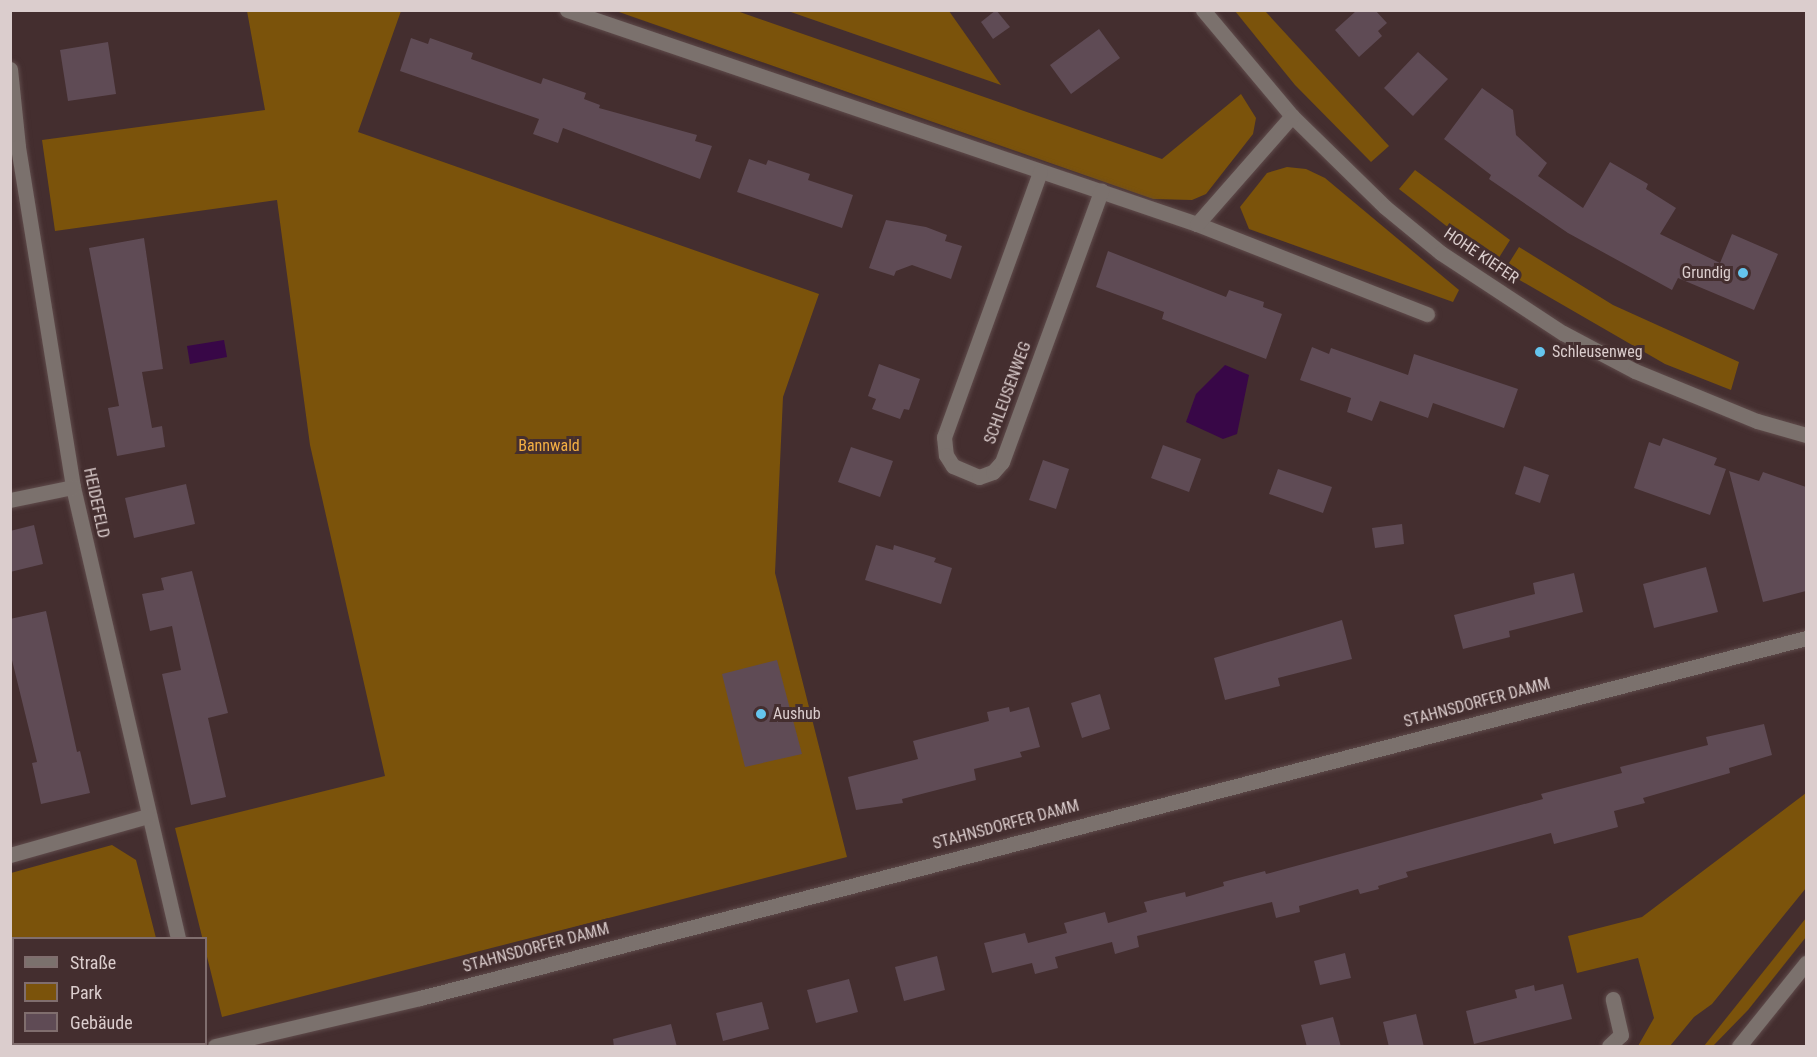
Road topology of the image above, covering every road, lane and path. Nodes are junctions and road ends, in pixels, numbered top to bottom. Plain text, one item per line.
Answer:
1 (567, 10) edge
2 (1203, 10) edge
3 (10, 69) edge
4 (1292, 116) junction
5 (14, 147) edge
6 (1040, 172) junction
7 (1101, 191) junction
8 (1197, 224) junction
9 (1427, 314) dead end
10 (1806, 435) edge
11 (73, 487) junction
12 (10, 500) edge
13 (1806, 638) edge
14 (148, 816) junction
15 (10, 855) edge
16 (178, 937) edge
17 (1806, 963) edge
18 (1613, 999) dead end
19 (215, 1047) edge
20 (1609, 1047) edge
21 (1739, 1047) edge

1 - 6 street
2 - 4 street, HOHE KIEFER
3 - 5 street, HEIDEFELD
4 - 8 street
4 - 10 street, HOHE KIEFER
5 - 11 street, HEIDEFELD
6 - 7 street
6 - 7 street, SCHLEUSENWEG
7 - 8 street
8 - 9 street
11 - 12 street
11 - 14 street, HEIDEFELD
13 - 19 street, STAHNSDORFER DAMM
14 - 15 street
14 - 16 street, HEIDEFELD
17 - 21 street
18 - 20 street

